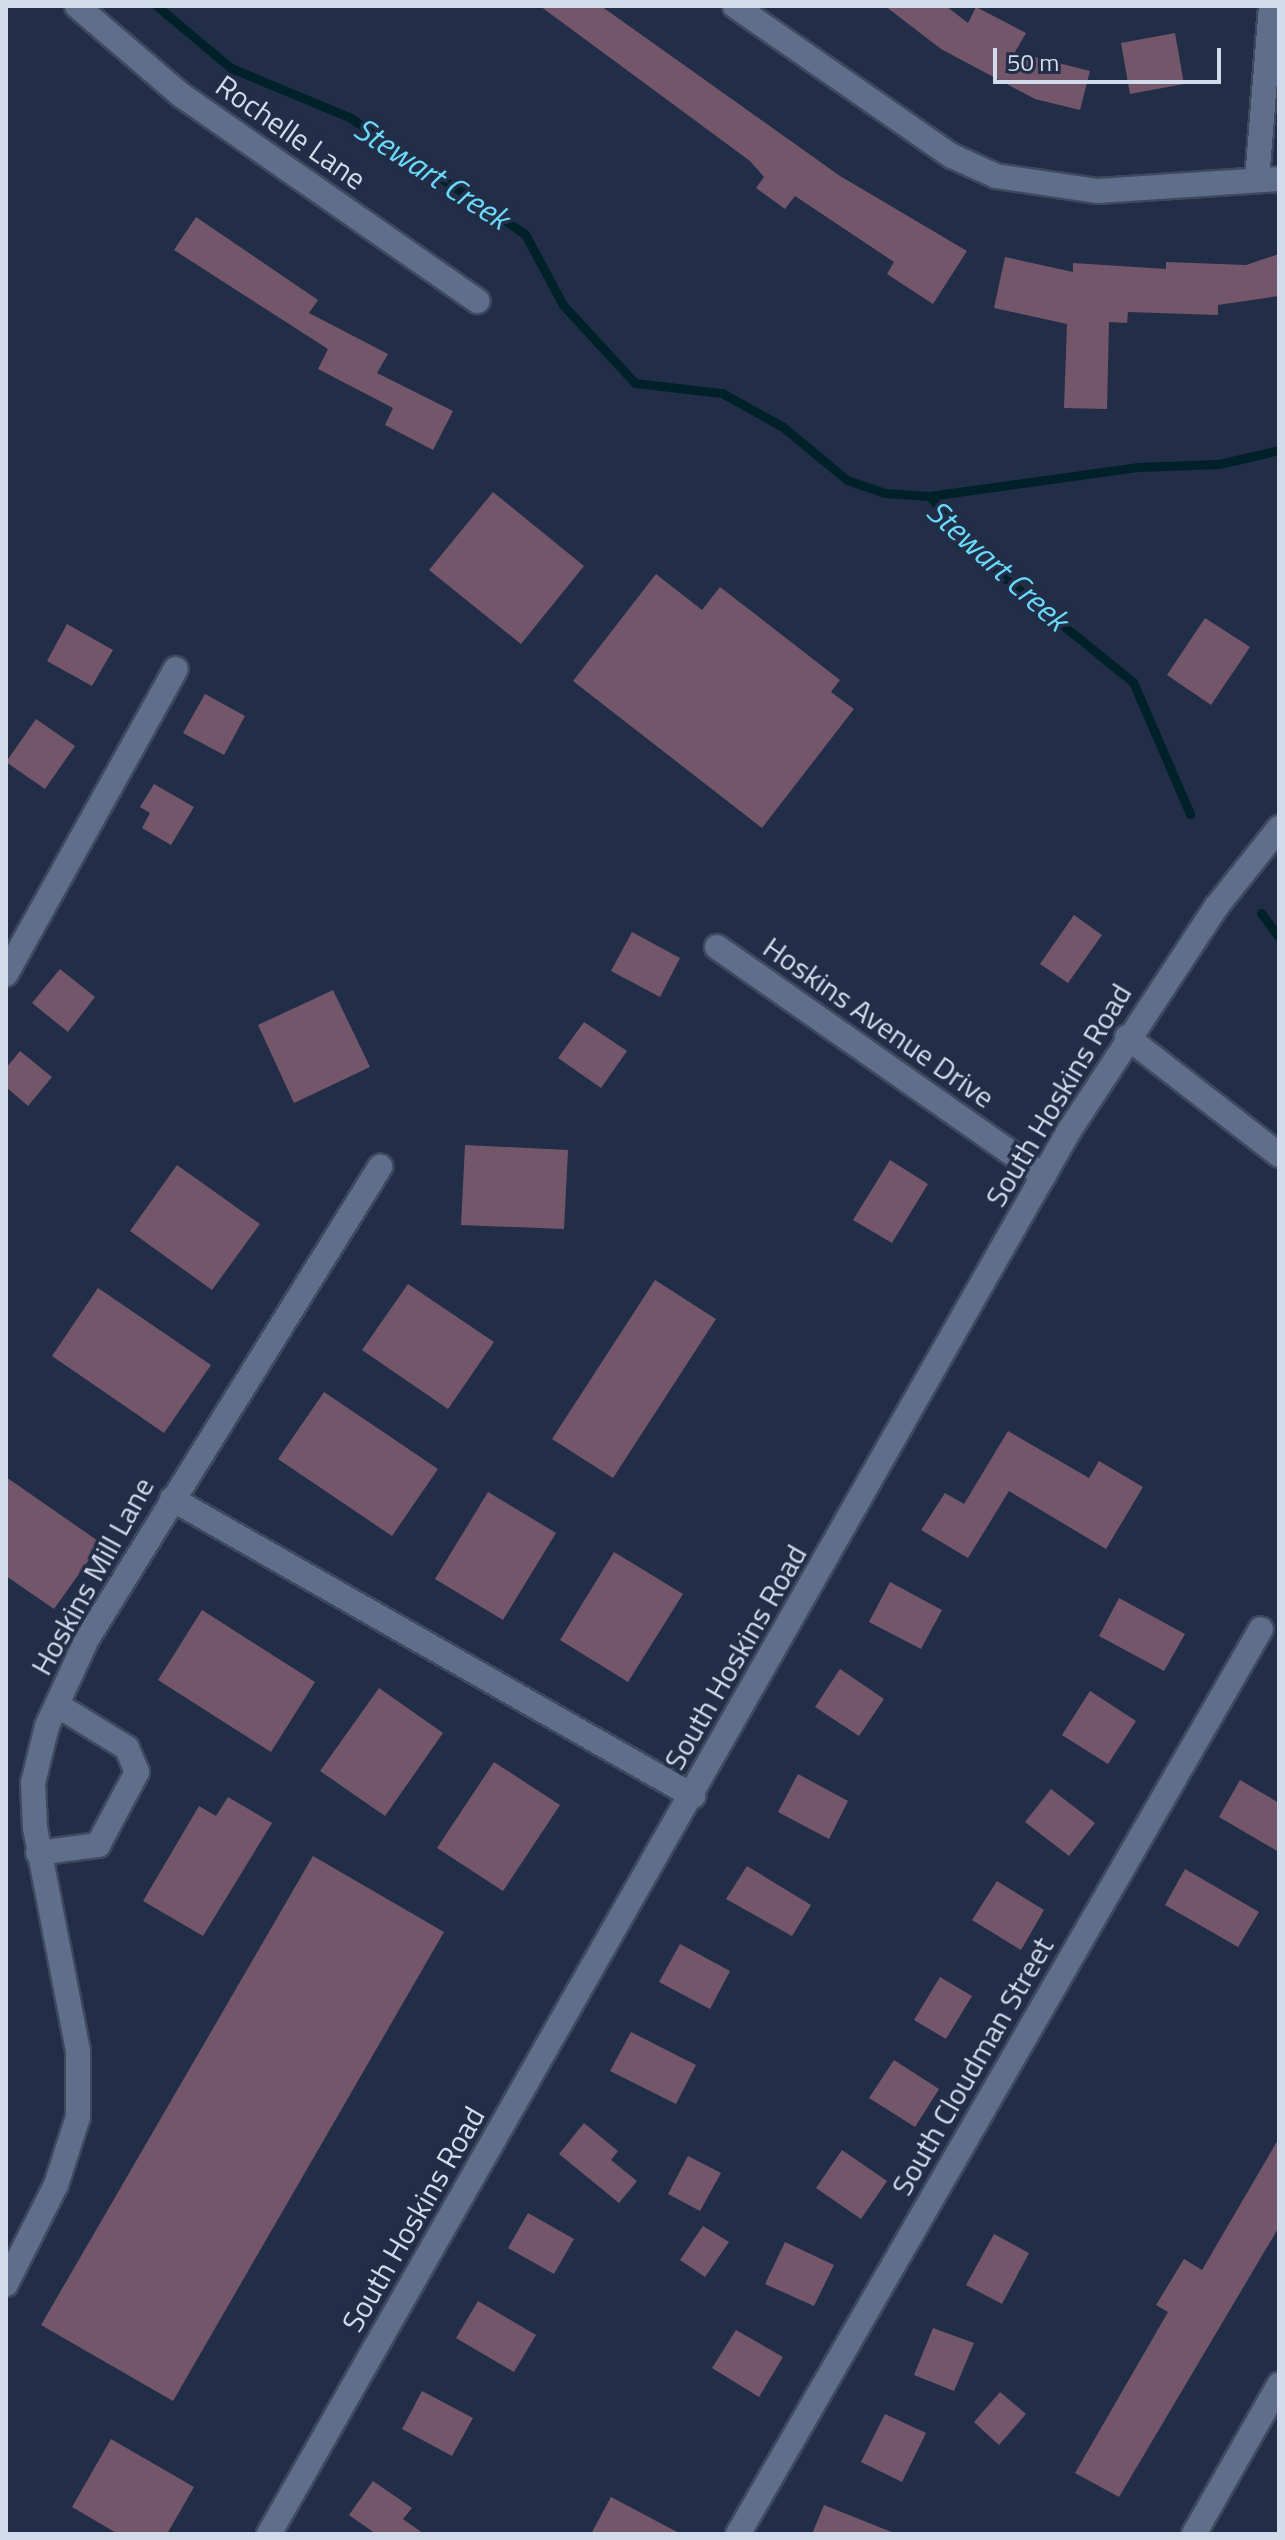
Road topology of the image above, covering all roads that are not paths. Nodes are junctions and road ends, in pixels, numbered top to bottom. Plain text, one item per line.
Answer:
1 (77, 6) edge
2 (735, 6) edge
3 (1271, 6) edge
4 (1268, 179) edge
5 (477, 301) dead end
6 (176, 669) dead end
7 (1279, 828) edge
8 (717, 947) dead end
9 (6, 974) edge
10 (1127, 1037) junction
11 (1279, 1155) edge
12 (380, 1167) dead end
13 (1044, 1176) junction
14 (172, 1499) junction
15 (1261, 1629) dead end
16 (57, 1705) junction
17 (693, 1796) junction
18 (38, 1853) junction
19 (6, 2284) edge
20 (1279, 2385) edge
21 (269, 2534) edge
22 (738, 2534) edge
23 (1194, 2534) edge

1 - 5 street, Rochelle Lane
2 - 4 street
3 - 4 street
6 - 9 street
7 - 10 street, South Hoskins Road
8 - 13 street, Hoskins Avenue Drive
10 - 11 street
10 - 13 street, South Hoskins Road
12 - 14 street, Hoskins Mill Lane
13 - 17 street, South Hoskins Road
14 - 16 street, Hoskins Mill Lane
14 - 17 street
15 - 22 street, South Cloudman Street
16 - 18 street, Hoskins Mill Lane
16 - 18 street
17 - 21 street, South Hoskins Road
18 - 19 street, Hoskins Mill Lane
20 - 23 street

